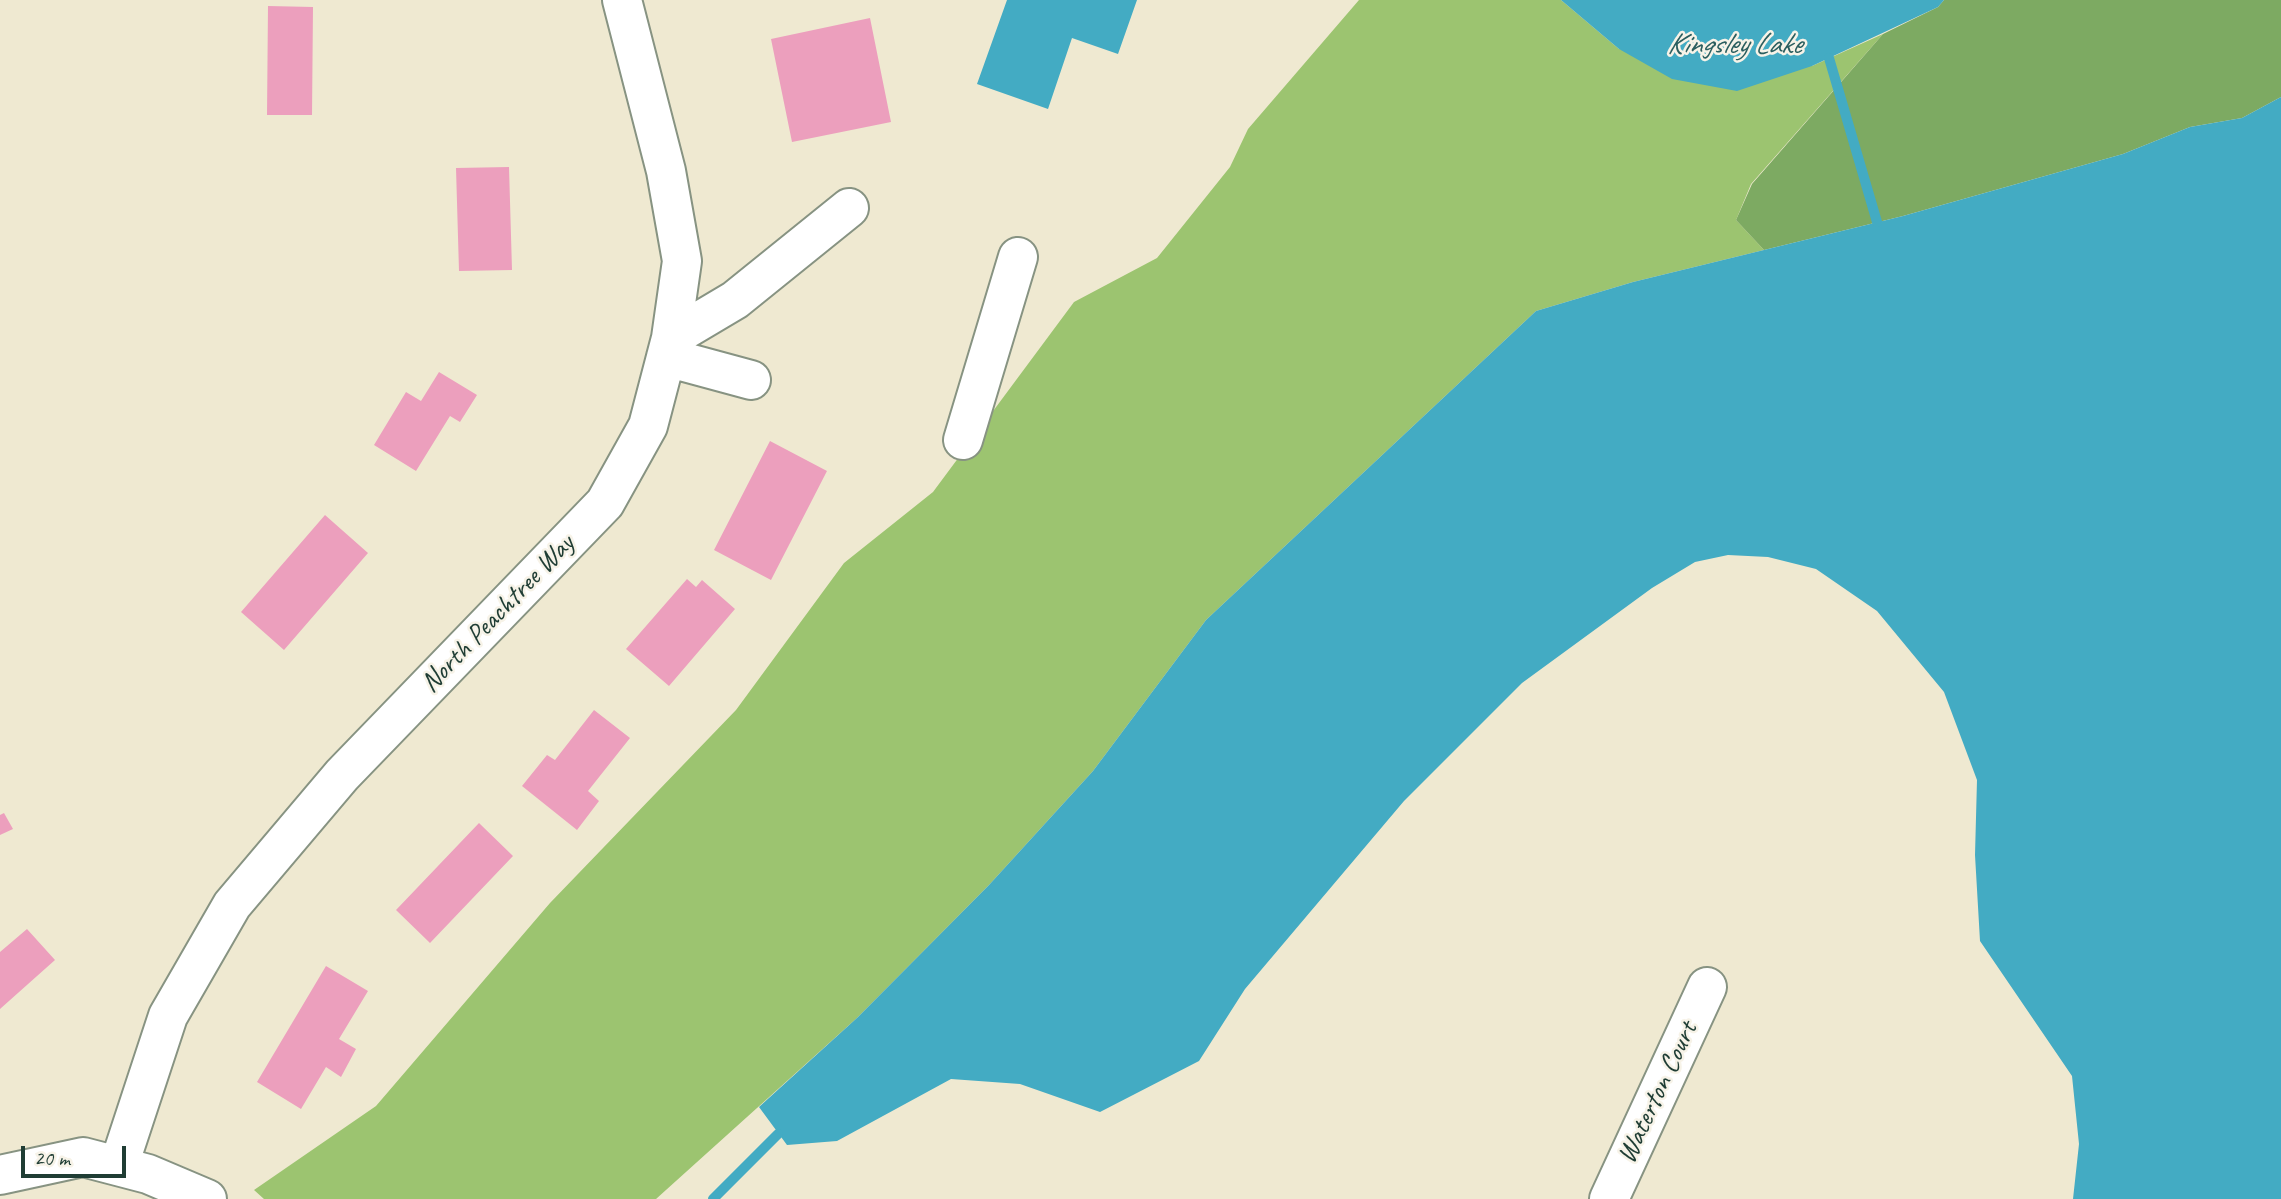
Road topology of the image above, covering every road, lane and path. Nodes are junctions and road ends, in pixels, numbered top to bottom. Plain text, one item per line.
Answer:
1 (621, 0) edge
2 (849, 208) dead end
3 (1018, 257) dead end
4 (668, 347) junction
5 (751, 380) dead end
6 (963, 440) dead end
7 (1707, 987) dead end
8 (119, 1165) junction
9 (0, 1175) edge
10 (207, 1199) edge
11 (1609, 1199) edge

1 - 4 street, North Peachtree Way
2 - 4 street
3 - 6 street
4 - 5 street
4 - 8 street, North Peachtree Way
7 - 11 street, Waterton Court
8 - 9 street
8 - 10 street

